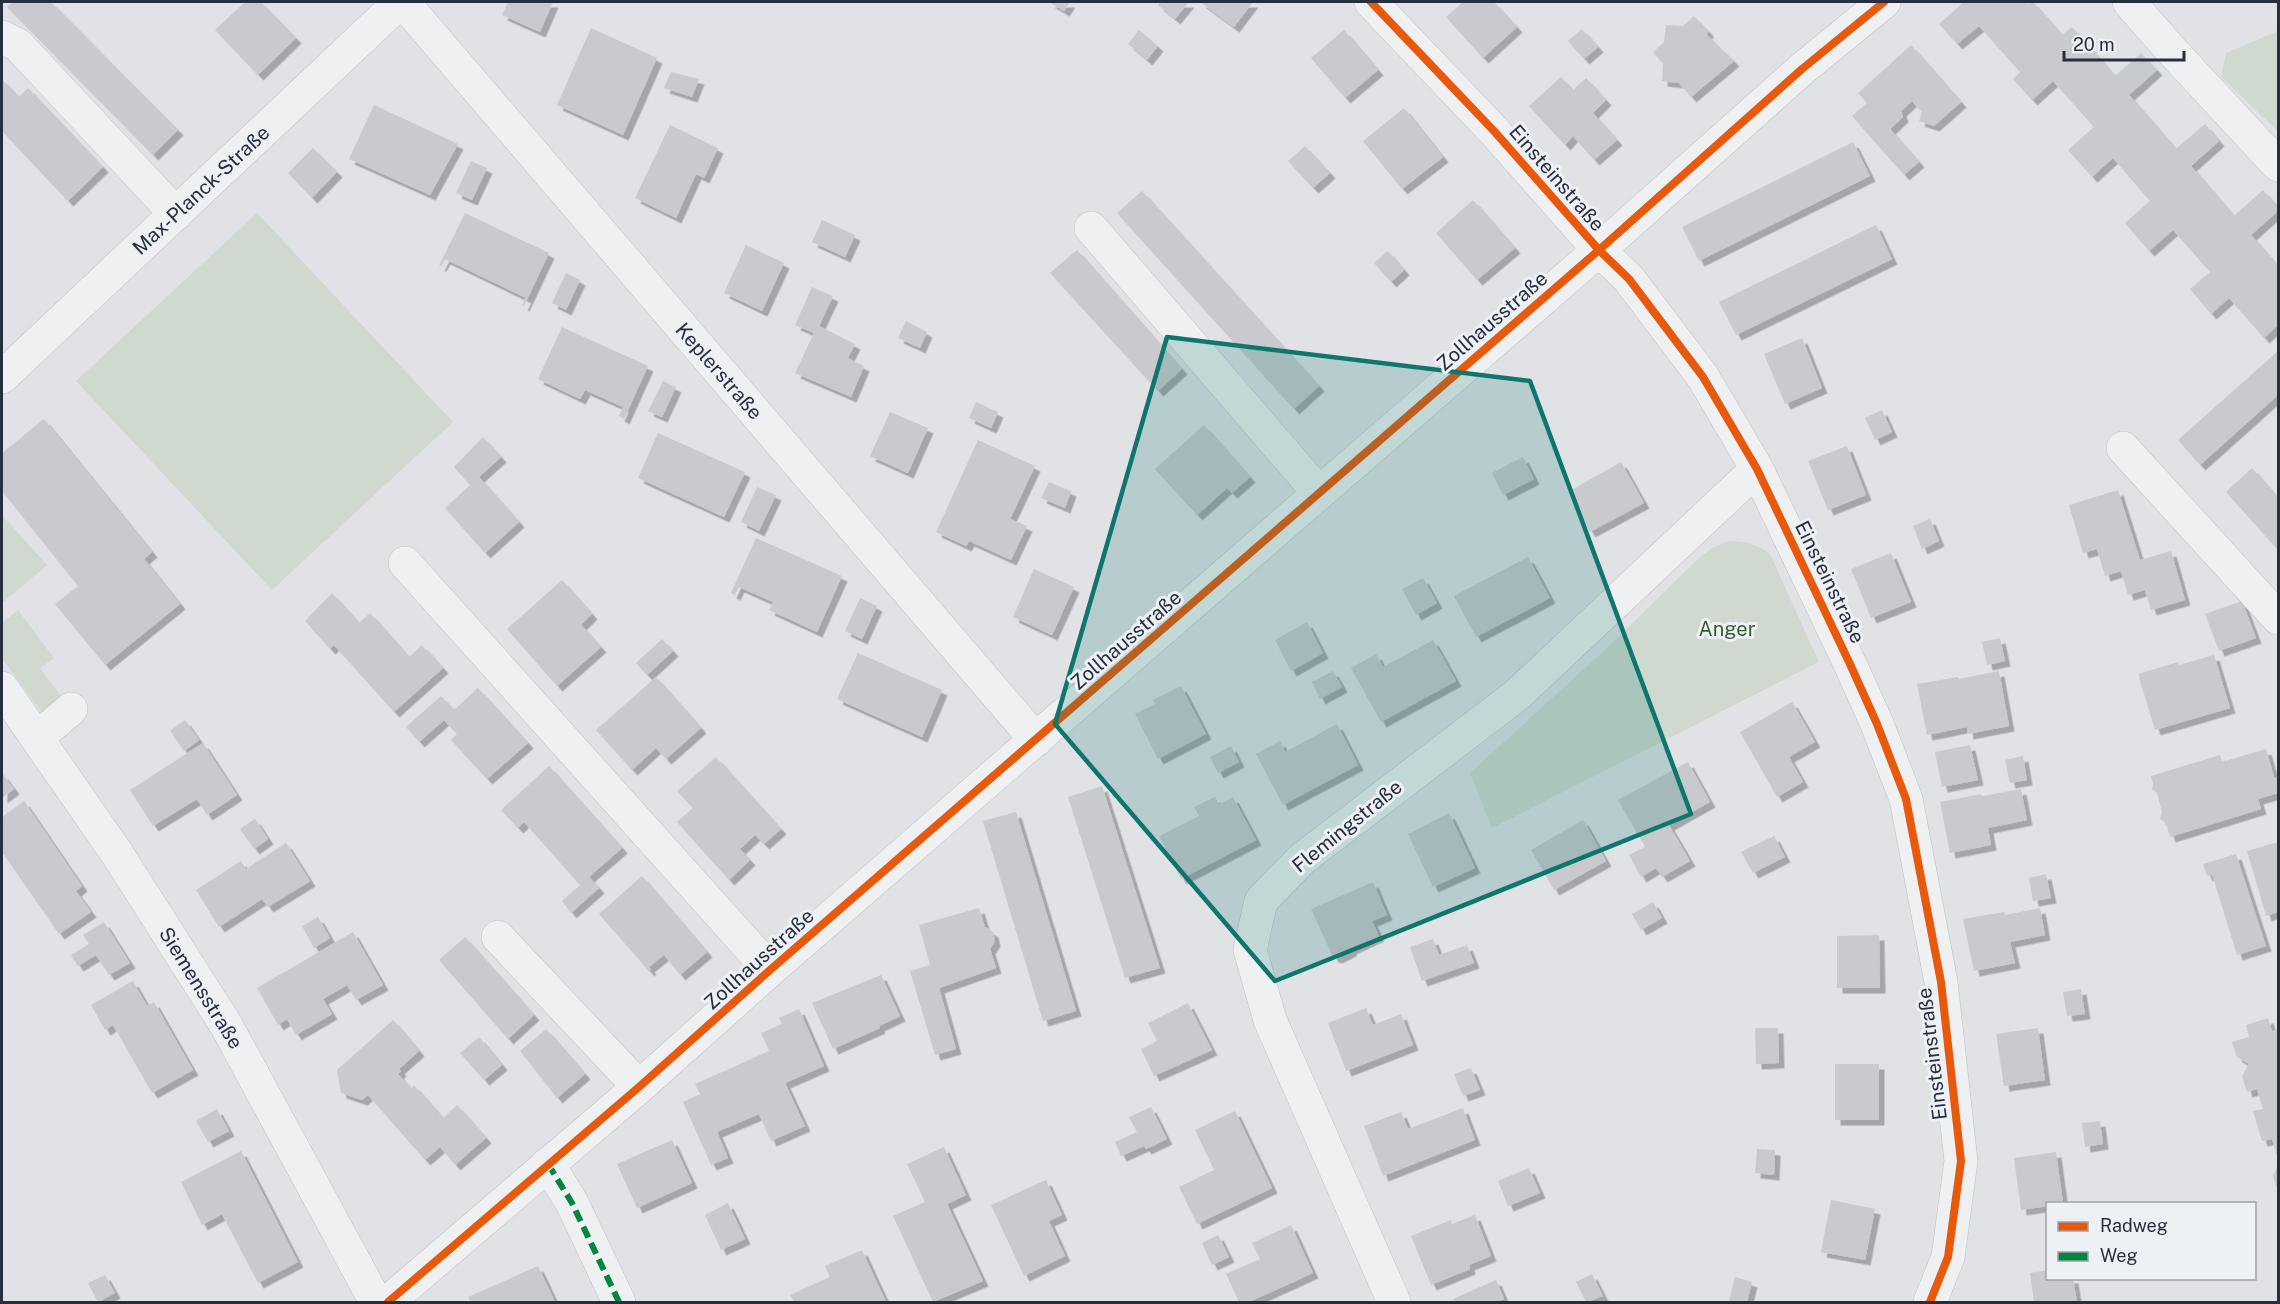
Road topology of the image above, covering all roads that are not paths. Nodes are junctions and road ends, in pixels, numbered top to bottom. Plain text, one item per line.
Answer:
1 (401, 2) edge
2 (1371, 2) edge
3 (1884, 2) edge
4 (2129, 2) edge
5 (2, 37) edge
6 (2278, 165) edge
7 (176, 214) junction
8 (1091, 228) dead end
9 (1599, 250) junction
10 (2, 377) edge
11 (2123, 448) dead end
12 (1757, 469) junction
13 (1320, 493) junction
14 (405, 563) dead end
15 (2278, 618) edge
16 (2, 688) edge
17 (71, 709) dead end
18 (36, 738) junction
19 (1036, 740) junction
20 (498, 937) dead end
21 (770, 970) junction
22 (639, 1087) junction
23 (548, 1164) junction
24 (376, 1302) edge
25 (388, 1302) edge
26 (619, 1302) edge
27 (1394, 1302) edge
28 (1930, 1302) edge

1 - 7 street, Max-Planck-Straße
1 - 19 street, Keplerstraße
2 - 9 street, Einsteinstraße
3 - 9 street, Zollhausstraße
4 - 6 street
5 - 7 street
7 - 10 street, Max-Planck-Straße
8 - 13 street
9 - 12 street, Einsteinstraße
9 - 13 street, Zollhausstraße
11 - 15 street
12 - 27 street, Flemingstraße
12 - 28 street, Einsteinstraße
13 - 19 street, Zollhausstraße
14 - 21 street, Zollhausstraße
16 - 18 street, Siemensstraße
17 - 18 street
18 - 24 street, Siemensstraße
19 - 21 street, Zollhausstraße
20 - 22 street
21 - 22 street, Zollhausstraße
22 - 23 street, Zollhausstraße
23 - 25 street, Zollhausstraße
23 - 26 street

